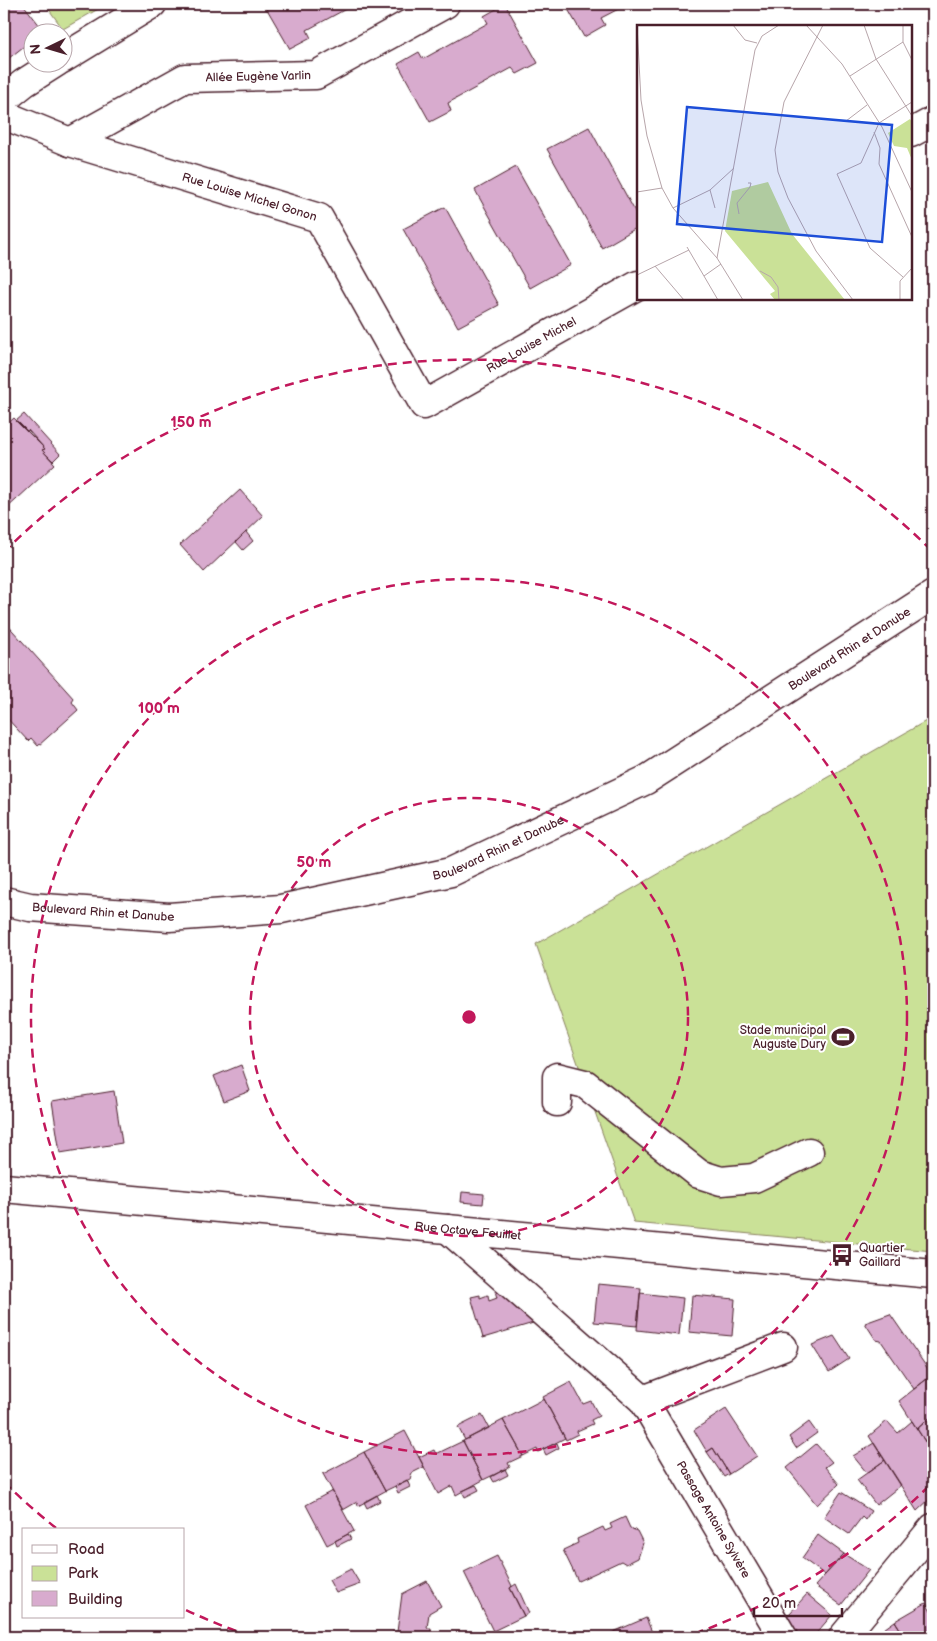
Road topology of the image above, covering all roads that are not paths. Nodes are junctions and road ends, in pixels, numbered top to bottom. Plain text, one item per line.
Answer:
1 (152, 4) edge
2 (445, 4) edge
3 (72, 53) edge
4 (41, 72) edge
5 (4, 99) edge
6 (4, 115) edge
7 (933, 121) edge
8 (912, 132) edge
9 (70, 142) junction
10 (637, 287) edge
11 (424, 405) joint
12 (933, 595) edge
13 (4, 901) edge
14 (556, 1102) dead end
15 (809, 1152) dead end
16 (4, 1188) edge
17 (448, 1229) junction
18 (933, 1274) edge
19 (783, 1347) dead end
20 (643, 1400) junction
21 (933, 1528) edge
22 (782, 1637) edge
23 (843, 1637) edge

1 - 3 street
2 - 9 street, Allée Eugène Varlin
4 - 5 street
6 - 9 street, Rue Louise Michel Gonon
7 - 8 street
9 - 11 street, Rue Louise Michel Gonon
10 - 11 street, Rue Louise Michel
12 - 13 street, Boulevard Rhin et Danube
14 - 15 street
16 - 17 street, Rue Octave Feuillet
17 - 18 street, Rue Octave Feuillet
17 - 20 street, Passage Antoine Sylvère
19 - 20 street
20 - 22 street, Passage Antoine Sylvère
21 - 23 street

